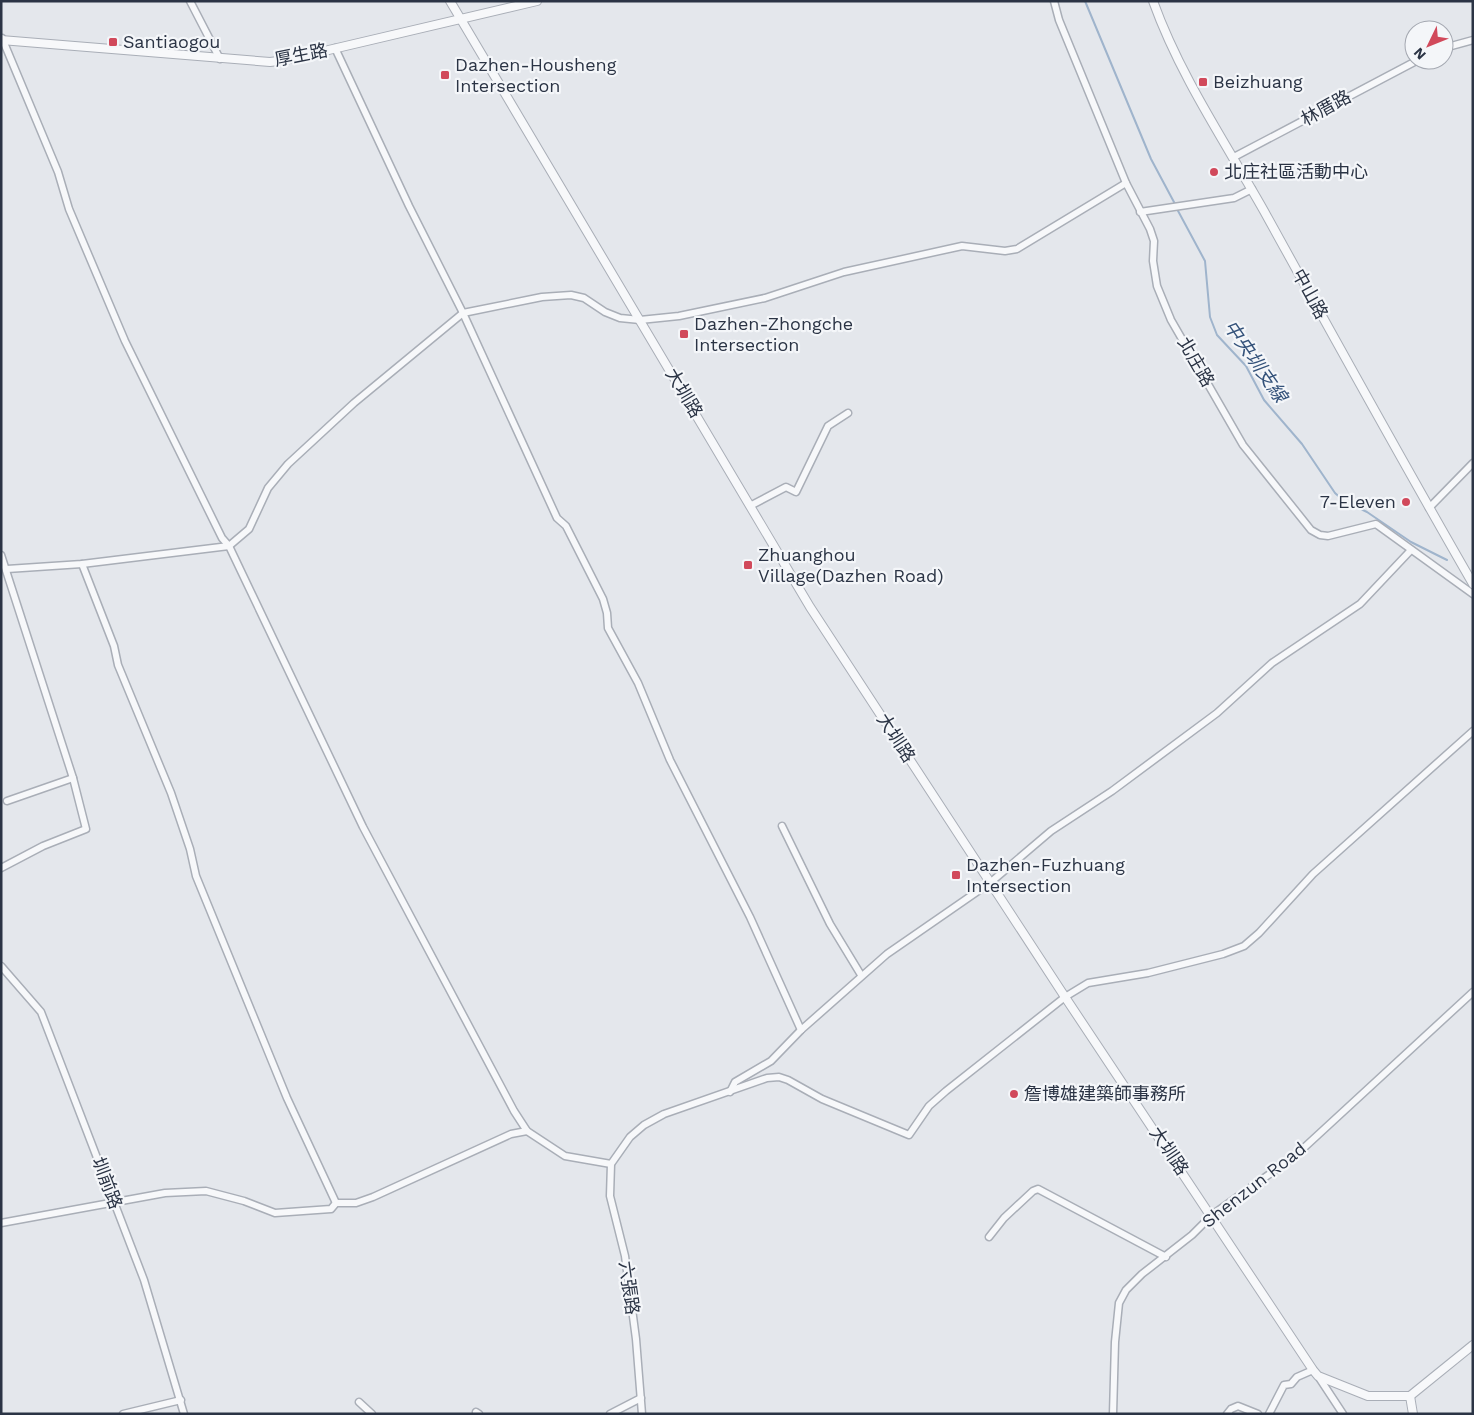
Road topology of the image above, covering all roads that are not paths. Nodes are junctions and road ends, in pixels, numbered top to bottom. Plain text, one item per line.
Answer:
1 (190, 1) edge
2 (450, 1) edge
3 (537, 1) edge
4 (1054, 1) edge
5 (1153, 1) edge
6 (461, 19) junction
7 (2, 39) edge
8 (1473, 40) edge
9 (1454, 45) edge
10 (335, 48) junction
11 (220, 59) junction
12 (1404, 67) edge
13 (1234, 157) junction
14 (1126, 183) junction
15 (1252, 189) junction
16 (1140, 212) junction
17 (463, 312) junction
18 (640, 320) junction
19 (848, 413) dead end
20 (1473, 463) edge
21 (750, 506) junction
22 (1429, 508) junction
23 (229, 546) junction
24 (1410, 550) junction
25 (1, 555) edge
26 (82, 564) junction
27 (7, 569) junction
28 (1473, 584) edge
29 (1473, 594) edge
30 (1473, 731) edge
31 (73, 778) junction
32 (7, 801) dead end
33 (782, 826) dead end
34 (1, 868) edge
35 (990, 882) junction
36 (1, 966) edge
37 (862, 975) junction
38 (1473, 992) edge
39 (1065, 997) junction
40 (801, 1030) junction
41 (730, 1092) junction
42 (526, 1131) junction
43 (611, 1164) junction
44 (114, 1202) junction
45 (336, 1203) junction
46 (1212, 1215) junction
47 (2, 1222) edge
48 (989, 1237) dead end
49 (1166, 1257) junction
50 (1473, 1345) edge
51 (1315, 1373) junction
52 (1410, 1396) junction
53 (641, 1398) junction
54 (181, 1400) junction
55 (360, 1402) dead end
56 (123, 1414) edge
57 (184, 1414) edge
58 (372, 1414) edge
59 (610, 1414) edge
60 (642, 1414) edge
61 (1114, 1414) edge
62 (1227, 1414) edge
63 (1258, 1414) edge
64 (1270, 1414) edge
65 (1343, 1414) edge
66 (1413, 1414) edge

1 - 11 street
2 - 6 street, 大圳路
3 - 6 street, 厚生路
4 - 14 street, 北庄路
5 - 13 street, 中山路
6 - 10 street, 厚生路
6 - 18 street, 大圳路
7 - 11 street, 厚生路
7 - 23 street
8 - 9 street
10 - 11 street, 厚生路
10 - 17 street
12 - 13 street, 林厝路
13 - 15 street, 中山路
14 - 16 street, 北庄路
14 - 18 street
15 - 16 street
15 - 22 street, 中山路
16 - 24 street, 北庄路
17 - 18 street
17 - 23 street
17 - 40 street
18 - 21 street, 大圳路
19 - 21 street
20 - 22 street
21 - 35 street, 大圳路
22 - 28 street, 中山路
23 - 26 street
23 - 42 street
24 - 29 street, 北庄路
24 - 35 street
25 - 27 street
26 - 27 street
26 - 45 street
27 - 31 street
30 - 39 street
31 - 32 street
31 - 34 street
33 - 37 street
35 - 37 street
35 - 39 street, 大圳路
36 - 44 street, 圳前路
37 - 40 street
38 - 46 street, Shenzun Road
39 - 41 street
39 - 46 street, 大圳路
40 - 41 street
41 - 43 street
42 - 43 street
42 - 45 street
43 - 53 street, 六張路
44 - 45 street
44 - 47 street
44 - 54 street, 圳前路
46 - 49 street, Shenzun Road
46 - 51 street, 大圳路
48 - 49 street
49 - 61 street, Shenzun Road
50 - 52 street
51 - 52 street
51 - 64 street
51 - 65 street
52 - 66 street
53 - 59 street
53 - 60 street, 六張路
54 - 56 street
54 - 57 street, 圳前路
55 - 58 street
62 - 63 street

